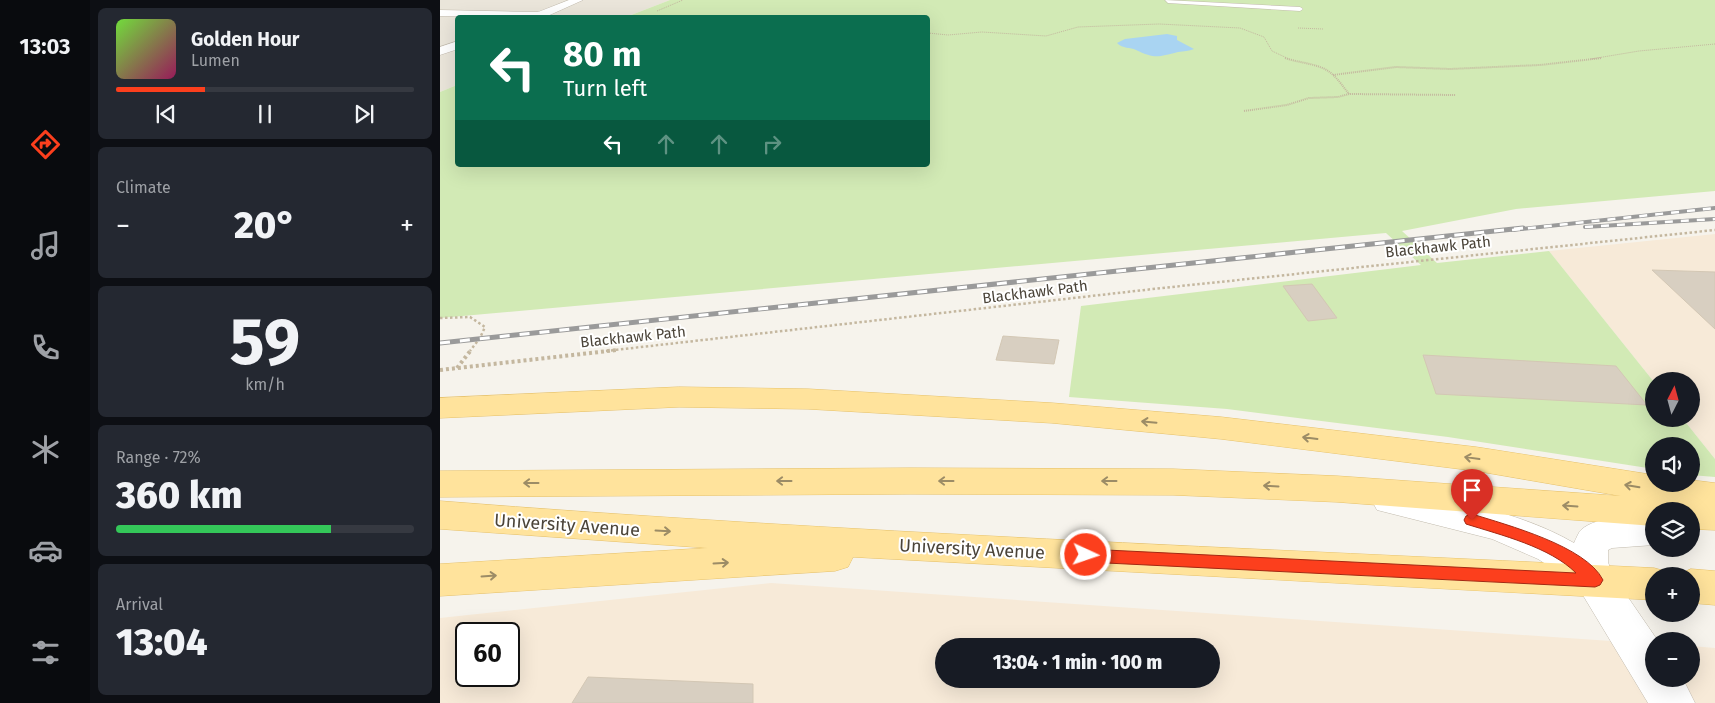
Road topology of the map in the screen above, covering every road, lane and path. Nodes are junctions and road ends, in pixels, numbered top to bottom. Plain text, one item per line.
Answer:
1 (578, 0) edge
2 (683, 0) edge
3 (1168, 1) edge
4 (1300, 9) dead end
5 (656, 11) dead end
6 (440, 13) edge
7 (503, 15) edge
8 (538, 15) edge
9 (930, 33) edge
10 (1715, 44) edge
11 (455, 46) edge
12 (440, 51) edge
13 (1333, 75) junction
14 (1349, 94) junction
15 (1456, 95) dead end
16 (1244, 111) dead end
17 (1715, 230) edge
18 (440, 318) edge
19 (457, 368) junction
20 (440, 370) edge
21 (440, 408) edge
22 (440, 484) edge
23 (1337, 489) junction
24 (1715, 496) edge
25 (1645, 511) edge
26 (440, 515) edge
27 (1700, 515) edge
28 (1715, 516) edge
29 (1715, 522) edge
30 (1700, 524) edge
31 (1645, 532) edge
32 (949, 548) junction
33 (440, 580) edge
34 (1595, 580) junction
35 (1645, 583) edge
36 (1700, 587) edge
37 (1715, 588) edge
38 (1645, 658) edge
39 (1663, 687) edge
40 (1673, 703) edge

1 - 8 street
2 - 5 path
3 - 4 lane
6 - 7 street
9 - 13 path
10 - 13 path
11 - 12 street
13 - 14 path
14 - 15 path
14 - 16 path
17 - 19 path, Blackhawk Path
18 - 19 path
19 - 20 path, Blackhawk Path
24 -> 21 main road
23 -> 22 main road
25 -> 23 main road
23 - 34 street
26 -> 32 main road, University Avenue
27 - 28 main road
29 - 30 street
31 - 34 street
33 -> 32 main road
32 - 34 main road, University Avenue
34 - 35 main road, University Avenue
34 - 38 street
36 - 37 main road
39 - 40 street

